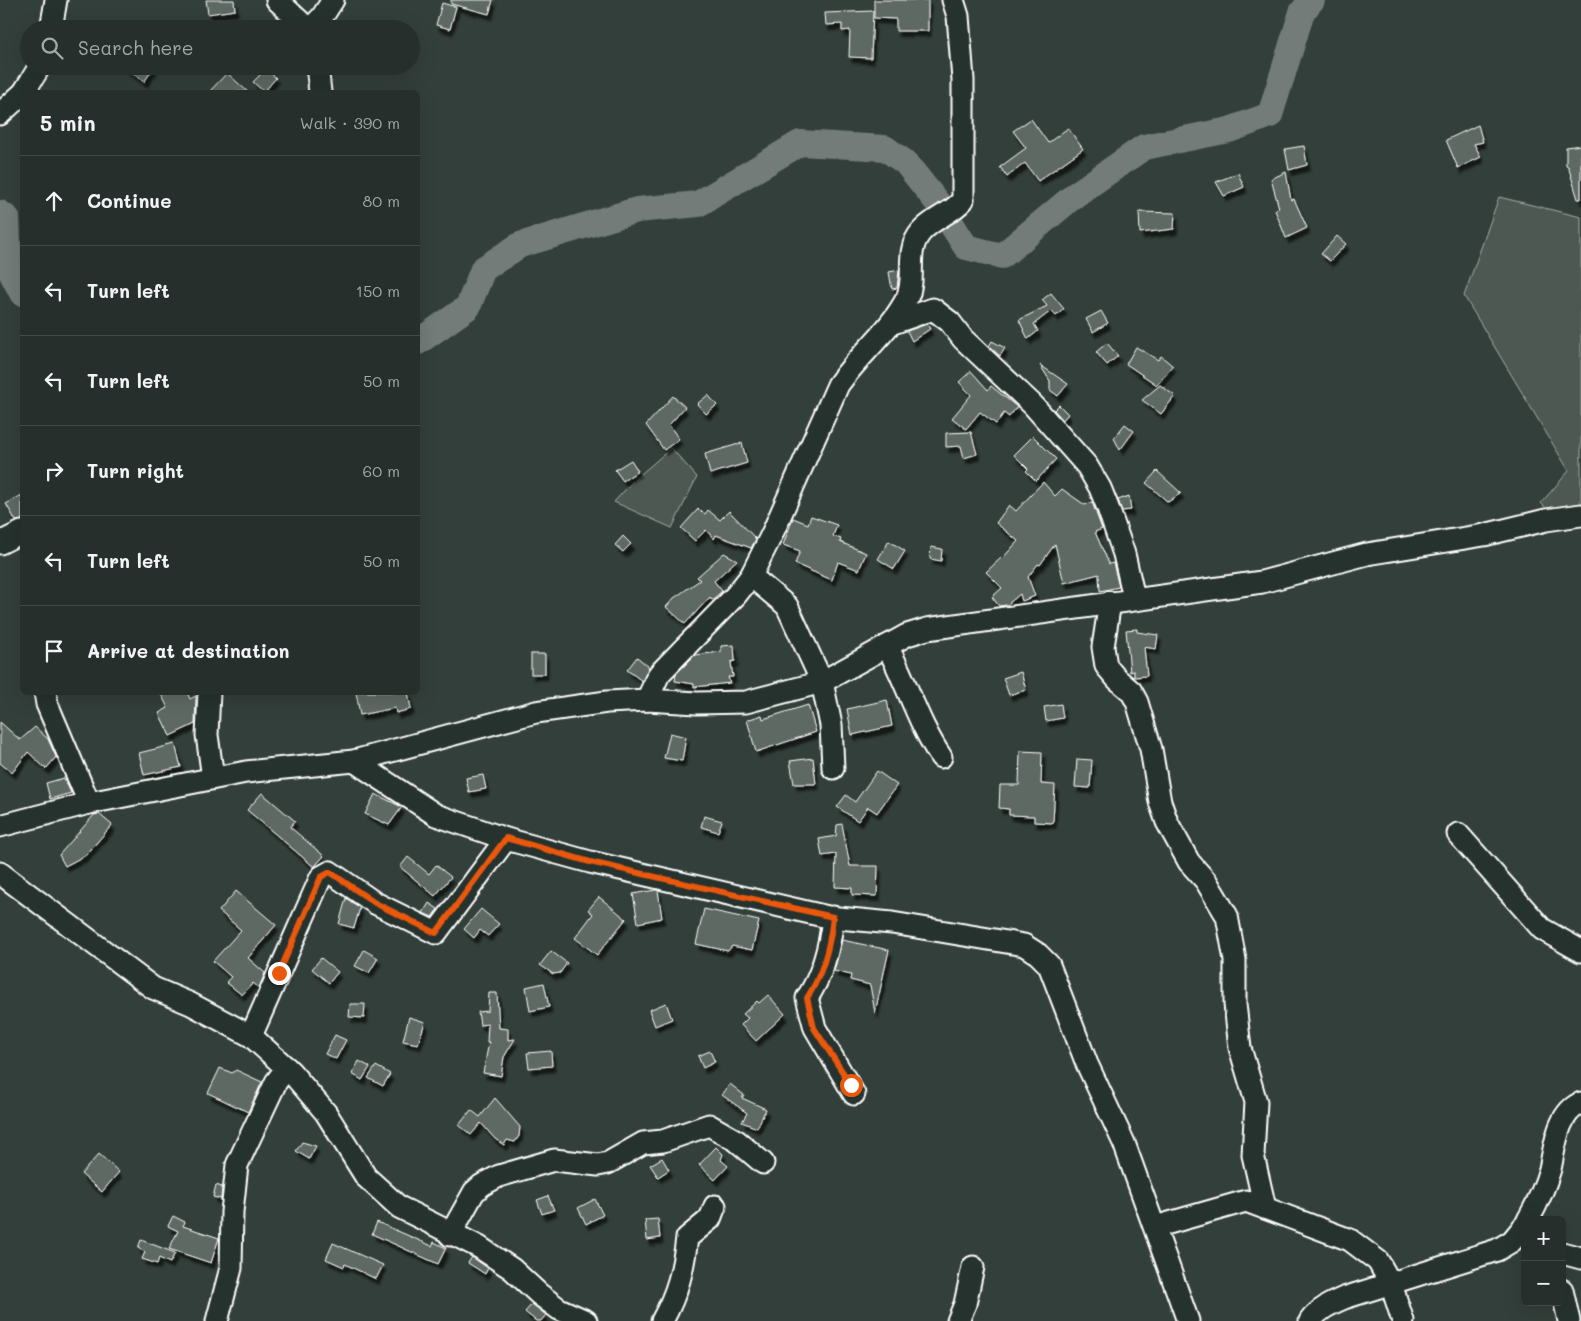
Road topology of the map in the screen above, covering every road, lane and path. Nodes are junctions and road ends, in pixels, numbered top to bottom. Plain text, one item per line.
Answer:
1 (56, 0) edge
2 (277, 0) edge
3 (333, 0) edge
4 (953, 0) edge
5 (53, 20) edge
6 (299, 20) edge
7 (319, 20) edge
8 (34, 75) edge
9 (318, 75) edge
10 (25, 90) edge
11 (320, 90) edge
12 (20, 96) edge
13 (0, 114) edge
14 (890, 324) junction
15 (1581, 515) edge
16 (20, 533) edge
17 (0, 543) edge
18 (751, 576) junction
19 (1134, 598) junction
20 (1110, 602) junction
21 (887, 646) junction
22 (822, 682) junction
23 (46, 695) edge
24 (209, 695) edge
25 (647, 700) junction
26 (941, 757) dead end
27 (354, 760) junction
28 (832, 768) dead end
29 (213, 778) junction
30 (88, 802) junction
31 (0, 826) edge
32 (1458, 834) dead end
33 (506, 838) junction
34 (0, 873) edge
35 (833, 917) junction
36 (1581, 951) edge
37 (251, 1036) junction
38 (287, 1068) junction
39 (854, 1094) dead end
40 (1581, 1103) edge
41 (763, 1163) dead end
42 (715, 1206) dead end
43 (1265, 1208) junction
44 (1530, 1216) edge
45 (1155, 1227) junction
46 (450, 1235) junction
47 (1520, 1236) edge
48 (1566, 1254) edge
49 (1581, 1258) edge
50 (973, 1267) dead end
51 (1391, 1284) junction
52 (1566, 1306) edge
53 (217, 1321) edge
54 (586, 1321) edge
55 (662, 1321) edge
56 (958, 1321) edge
57 (1188, 1321) edge
58 (1310, 1321) edge
59 (1403, 1321) edge
60 (1569, 1321) edge

1 - 5 street
2 - 6 street
3 - 7 street
4 - 14 street
8 - 10 street
9 - 11 street
12 - 13 street
14 - 18 street
14 - 19 street
15 - 19 street
16 - 17 street
18 - 22 street
18 - 25 street
19 - 20 street
20 - 21 street
20 - 43 street
21 - 22 street
21 - 26 street
22 - 25 street
22 - 28 street
23 - 30 street
24 - 29 street
25 - 27 street
27 - 29 street
27 - 33 street
29 - 30 street
30 - 31 street
32 - 36 street
33 - 35 street
33 - 37 street
34 - 37 street
35 - 39 street
35 - 45 street
37 - 38 street
38 - 46 street
38 - 53 street
40 - 44 street
41 - 46 street
42 - 55 street
43 - 45 street
43 - 51 street
45 - 57 street
46 - 54 street
47 - 51 street
48 - 49 street
50 - 56 street
51 - 58 street
51 - 59 street
52 - 60 street

